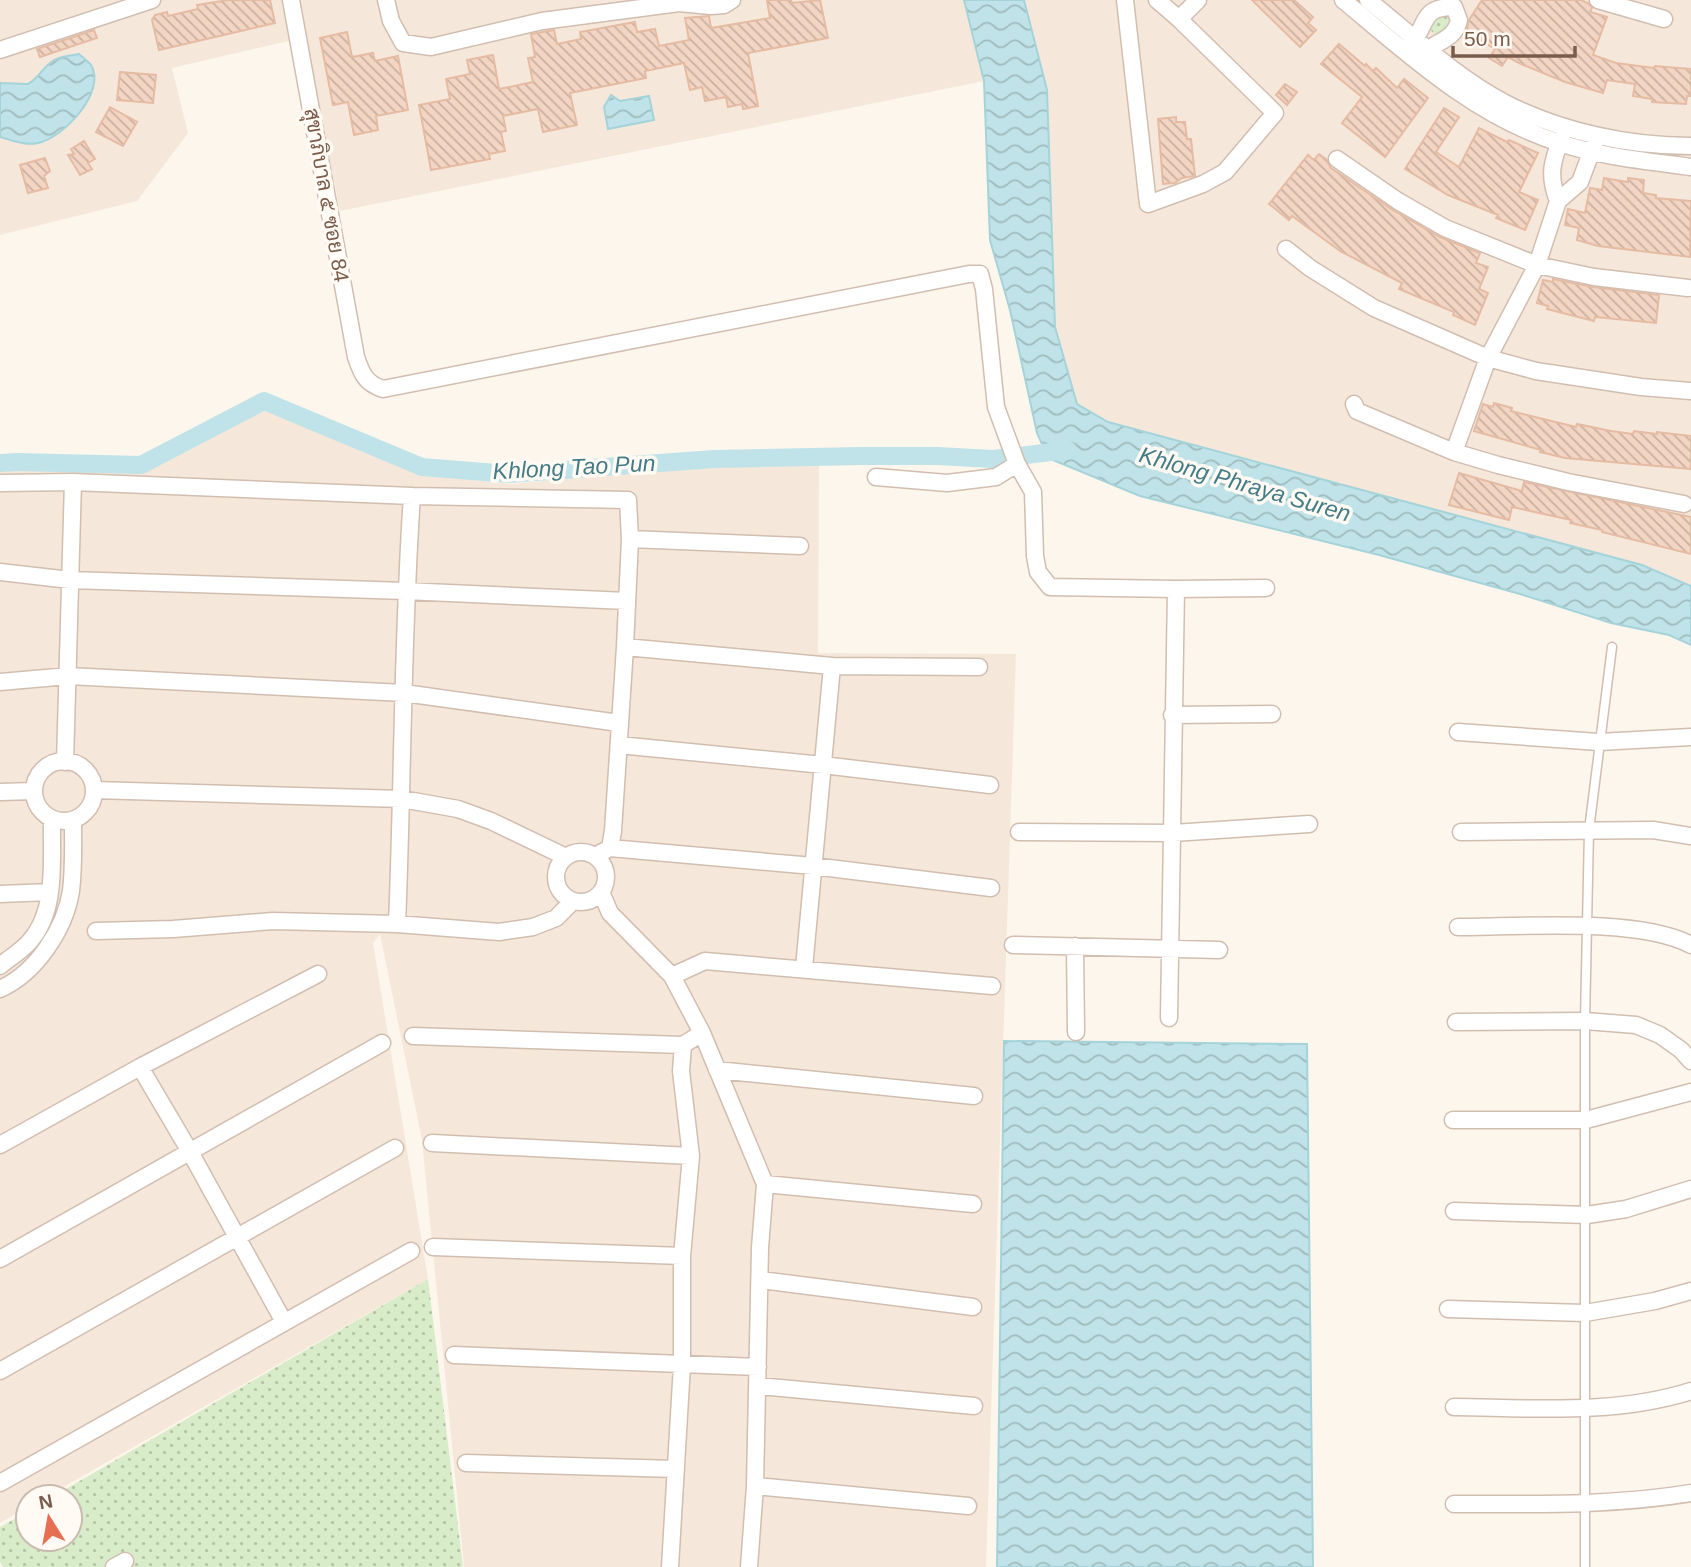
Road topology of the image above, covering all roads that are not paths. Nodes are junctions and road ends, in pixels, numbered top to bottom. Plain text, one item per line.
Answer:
1 (152, 0) edge
2 (291, 0) edge
3 (386, 0) edge
4 (732, 0) edge
5 (1125, 0) edge
6 (1157, 0) edge
7 (1198, 0) edge
8 (1343, 0) edge
9 (1368, 0) edge
10 (1598, 0) edge
11 (654, 3) edge
12 (1457, 4) edge
13 (1624, 4) edge
14 (1179, 19) junction
15 (1664, 19) dead end
16 (0, 50) edge
17 (1416, 50) junction
18 (1565, 126) junction
19 (1597, 135) junction
20 (1559, 143) junction
21 (1691, 146) edge
22 (1592, 152) junction
23 (1337, 159) dead end
24 (1691, 167) edge
25 (1558, 201) junction
26 (1286, 249) dead end
27 (1537, 264) junction
28 (1688, 288) dead end
29 (1488, 358) junction
30 (1691, 391) edge
31 (1354, 404) dead end
32 (1454, 452) junction
33 (1014, 456) junction
34 (876, 477) dead end
35 (73, 482) junction
36 (0, 483) edge
37 (412, 496) junction
38 (1684, 504) dead end
39 (630, 539) junction
40 (800, 546) dead end
41 (0, 572) edge
42 (70, 580) junction
43 (1266, 588) dead end
44 (1176, 589) junction
45 (405, 591) junction
46 (627, 601) junction
47 (625, 647) junction
48 (1612, 647) dead end
49 (832, 666) junction
50 (979, 667) dead end
51 (68, 676) junction
52 (0, 682) edge
53 (404, 693) junction
54 (1272, 714) dead end
55 (1172, 715) junction
56 (619, 723) junction
57 (1458, 732) dead end
58 (1691, 737) edge
59 (1599, 742) junction
60 (619, 745) junction
61 (65, 762) junction
62 (823, 765) junction
63 (990, 785) dead end
64 (94, 790) junction
65 (34, 791) junction
66 (0, 792) edge
67 (402, 799) junction
68 (52, 819) junction
69 (74, 820) junction
70 (1309, 824) dead end
71 (1589, 830) junction
72 (1019, 832) dead end
73 (1173, 832) junction
74 (1461, 832) dead end
75 (1691, 836) edge
76 (603, 852) junction
77 (566, 857) junction
78 (813, 866) junction
79 (991, 888) dead end
80 (50, 892) junction
81 (601, 892) junction
82 (0, 894) edge
83 (573, 901) junction
84 (397, 924) junction
85 (1586, 926) junction
86 (1458, 927) dead end
87 (96, 931) dead end
88 (1013, 945) dead end
89 (1691, 945) edge
90 (1075, 946) junction
91 (1170, 950) junction
92 (1219, 950) dead end
93 (0, 966) edge
94 (804, 968) junction
95 (318, 974) dead end
96 (672, 976) junction
97 (992, 986) dead end
98 (0, 989) edge
99 (1169, 1018) dead end
100 (1585, 1021) junction
101 (1456, 1022) dead end
102 (1076, 1032) dead end
103 (702, 1033) junction
104 (413, 1036) dead end
105 (382, 1042) dead end
106 (683, 1045) junction
107 (1691, 1061) edge
108 (140, 1067) junction
109 (717, 1070) junction
110 (1691, 1092) edge
111 (974, 1096) dead end
112 (1454, 1120) dead end
113 (1586, 1120) junction
114 (432, 1143) dead end
115 (0, 1145) edge
116 (395, 1148) dead end
117 (189, 1150) junction
118 (691, 1156) junction
119 (765, 1184) junction
120 (1691, 1189) edge
121 (973, 1204) dead end
122 (1454, 1212) dead end
123 (1587, 1215) junction
124 (237, 1238) junction
125 (433, 1247) dead end
126 (411, 1251) dead end
127 (682, 1255) junction
128 (0, 1259) edge
129 (761, 1280) junction
130 (1691, 1291) edge
131 (974, 1307) dead end
132 (1448, 1309) dead end
133 (1586, 1312) junction
134 (284, 1322) junction
135 (454, 1355) dead end
136 (682, 1365) junction
137 (758, 1367) junction
138 (0, 1371) edge
139 (759, 1386) junction
140 (1691, 1391) edge
141 (974, 1406) dead end
142 (1454, 1406) dead end
143 (1584, 1409) junction
144 (466, 1463) dead end
145 (676, 1469) junction
146 (0, 1483) edge
147 (755, 1486) junction
148 (1691, 1493) edge
149 (1454, 1504) dead end
150 (1585, 1505) junction
151 (968, 1506) dead end
152 (670, 1567) edge
153 (749, 1567) edge
154 (1585, 1567) edge

1 - 16 street
2 - 33 street, สุขาภิบาล ๕ ซอย 84
3 - 11 street
4 - 11 street
5 - 14 street
6 - 14 street
7 - 14 street
8 - 17 street
9 - 17 street
10 - 13 street
12 - 17 street
12 - 17 street
13 - 15 street
17 - 18 street
17 - 20 street
18 - 19 street
18 - 20 street
19 - 21 street
19 - 22 street
20 - 22 street
20 - 25 street
22 - 24 street
22 - 25 street
23 - 27 street
25 - 27 street
26 - 29 street
27 - 28 street
27 - 29 street
29 - 30 street
29 - 32 street
31 - 32 street
32 - 38 street
33 - 34 street
33 - 44 street
35 - 36 street
35 - 37 street
35 - 42 street
37 - 39 street
37 - 45 street
39 - 40 street
39 - 46 street
41 - 42 street
42 - 45 street
42 - 51 street
43 - 44 street
44 - 55 street
45 - 46 street
45 - 53 street
46 - 47 street
47 - 49 street
47 - 56 street
48 - 59 lane
49 - 50 street
49 - 62 street
51 - 52 street
51 - 53 street
51 - 61 street
53 - 56 street
53 - 67 street
54 - 55 street
55 - 73 street
56 - 60 street
57 - 59 street
58 - 59 street
59 - 71 lane
60 - 62 street
60 - 76 street
61 - 64 street
61 - 65 street
62 - 63 street
62 - 78 street
64 - 67 street
64 - 69 street
65 - 66 street
65 - 68 street
67 - 77 street
67 - 84 street
68 - 69 street
68 - 80 street
69 - 98 street
70 - 73 street
71 - 74 street
71 - 75 street
71 - 85 lane
72 - 73 street
73 - 91 street
76 - 77 street
76 - 78 street
76 - 81 street
77 - 83 street
78 - 79 street
78 - 94 street
80 - 82 street
80 - 93 street
81 - 83 street
81 - 96 street
83 - 84 street
84 - 87 street
85 - 86 street
85 - 89 street
85 - 100 lane
88 - 90 street
90 - 91 street
90 - 102 street
91 - 92 street
91 - 99 street
94 - 96 street
94 - 97 street
95 - 108 street
96 - 103 street
100 - 101 street
100 - 107 street
100 - 113 lane
103 - 106 street
103 - 109 street
104 - 106 street
105 - 117 street
106 - 118 street
108 - 115 street
108 - 117 street
109 - 111 street
109 - 119 street
110 - 113 street
112 - 113 street
113 - 123 lane
114 - 118 street
116 - 124 street
117 - 124 street
117 - 128 street
118 - 127 street
119 - 121 street
119 - 129 street
120 - 123 street
122 - 123 street
123 - 133 lane
124 - 134 street
124 - 138 street
125 - 127 street
126 - 134 street
127 - 136 street
129 - 131 street
129 - 137 street
130 - 133 street
132 - 133 street
133 - 143 lane
134 - 146 street
135 - 136 street
136 - 137 street
136 - 145 street
137 - 139 street
139 - 141 street
139 - 147 street
140 - 143 street
142 - 143 street
143 - 150 lane
144 - 145 street
145 - 152 street
147 - 151 street
147 - 153 street
148 - 150 street
149 - 150 street
150 - 154 lane

